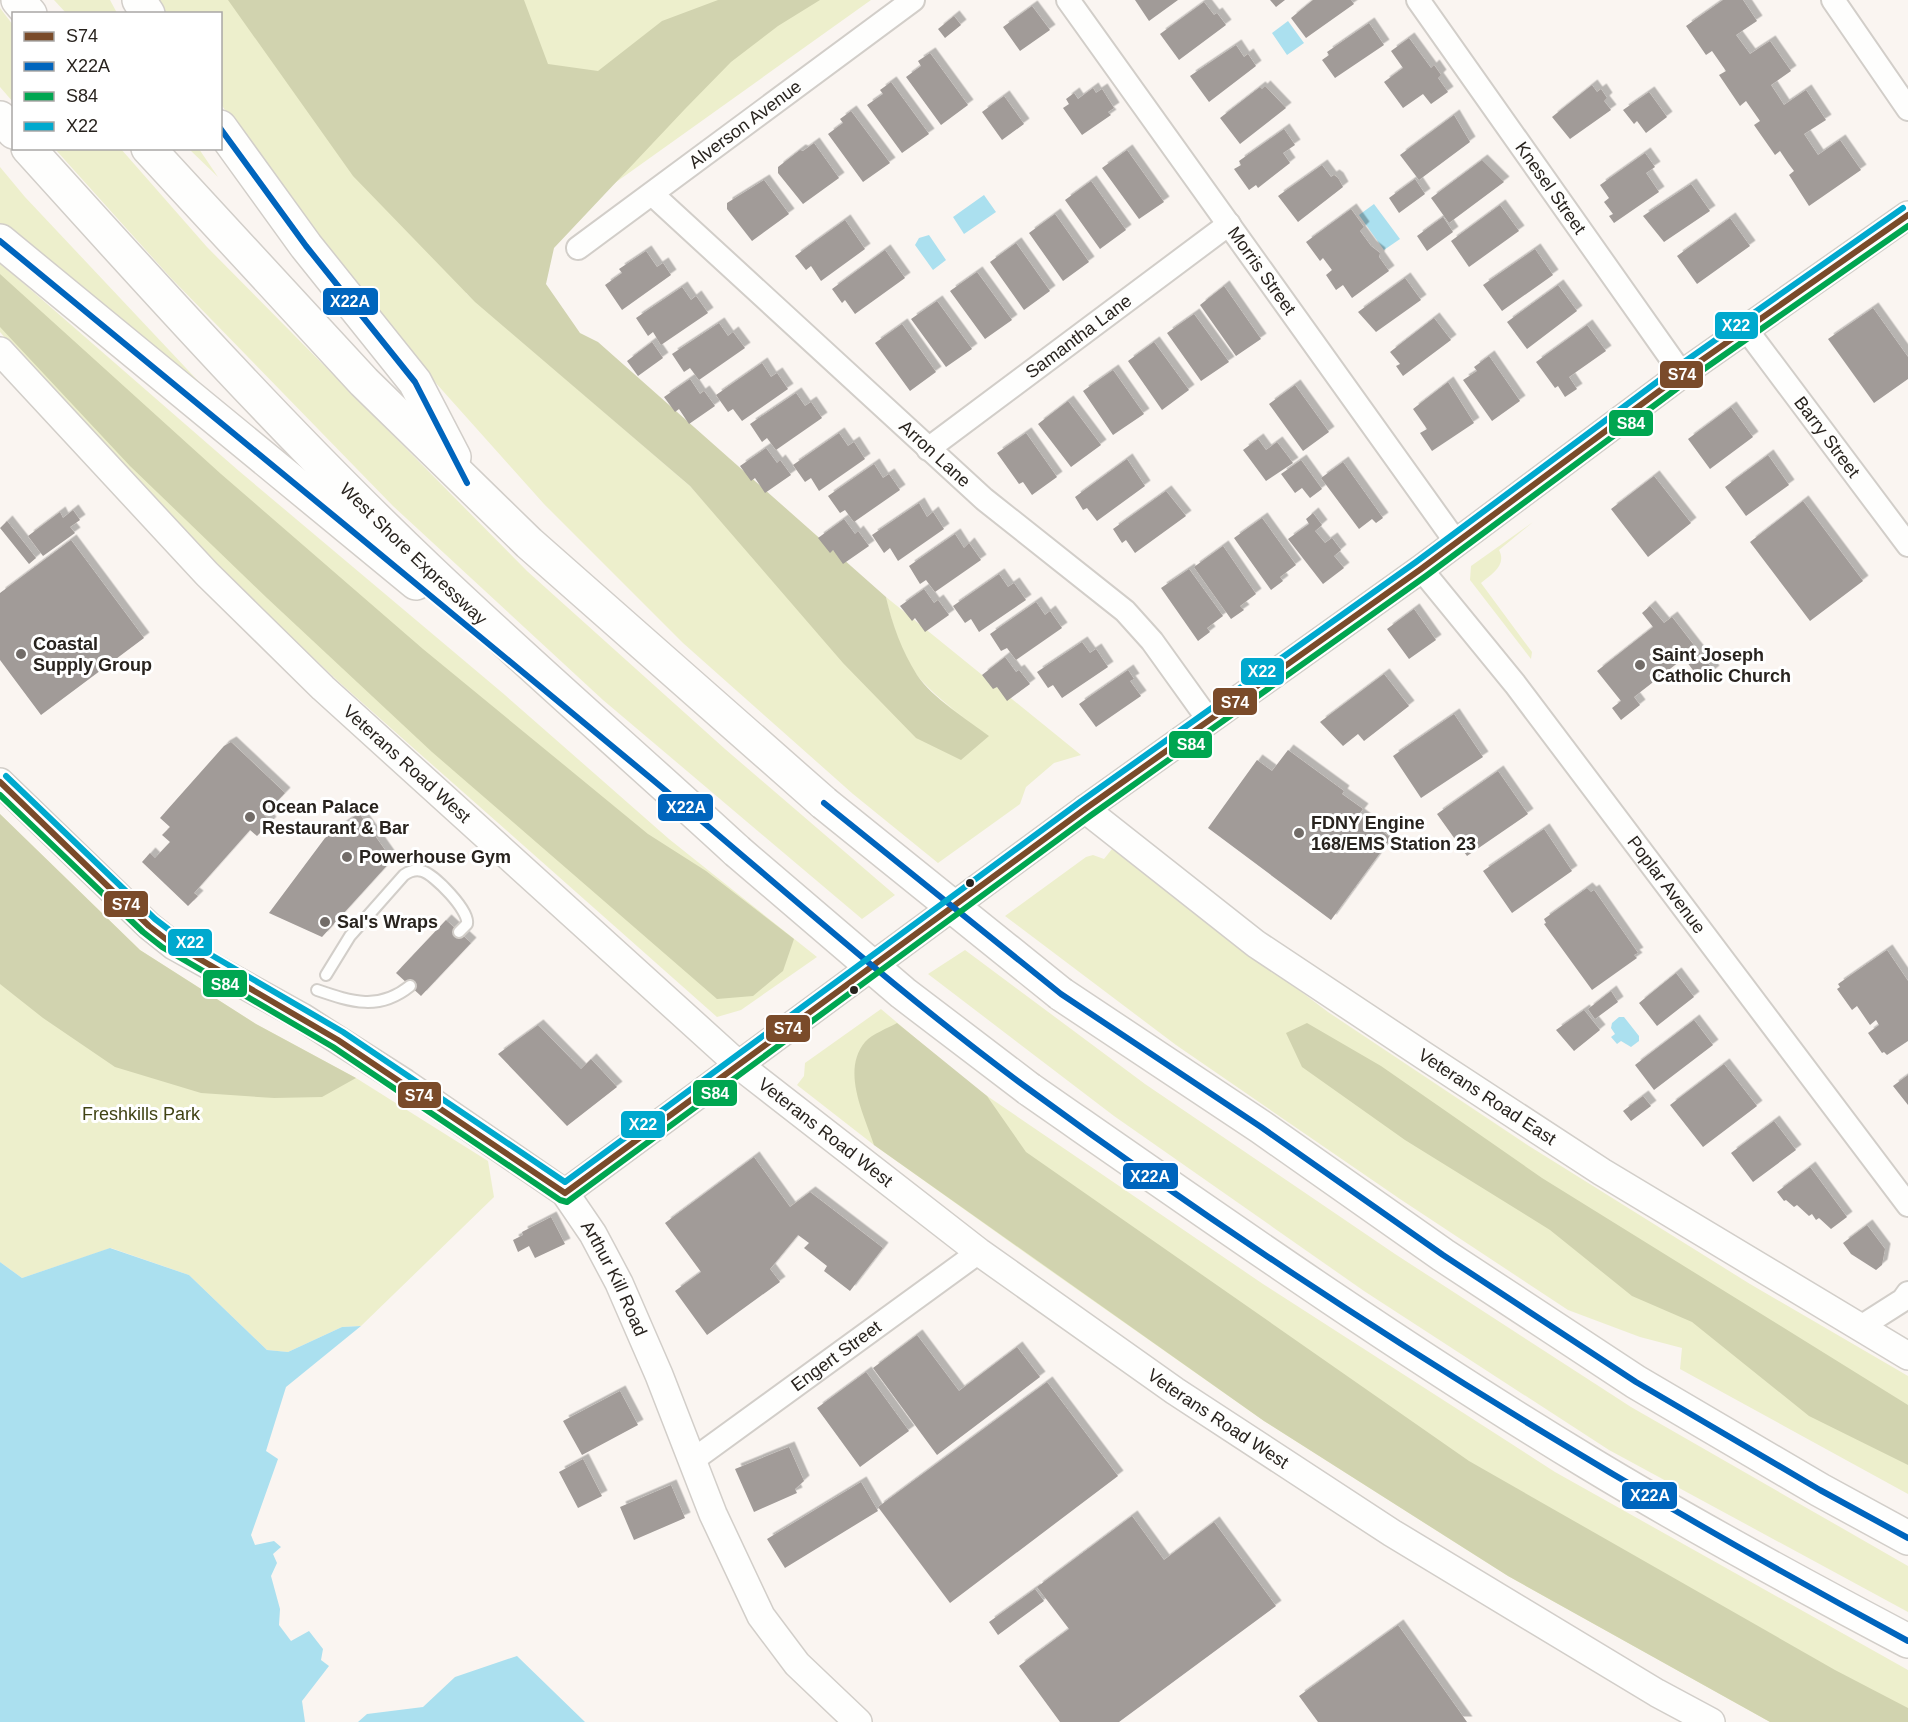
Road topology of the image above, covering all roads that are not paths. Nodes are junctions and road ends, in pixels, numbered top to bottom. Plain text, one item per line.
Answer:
1 (18, 0) edge
2 (913, 0) edge
3 (1068, 0) edge
4 (1418, 0) edge
5 (1833, 0) edge
6 (28, 12) edge
7 (1908, 109) edge
8 (0, 118) edge
9 (12, 130) edge
10 (222, 130) edge
11 (30, 150) edge
12 (150, 150) edge
13 (652, 194) junction
14 (1908, 215) edge
15 (1228, 224) junction
16 (0, 242) edge
17 (578, 248) dead end
18 (1746, 330) junction
19 (0, 351) edge
20 (1682, 374) junction
21 (928, 449) junction
22 (467, 483) junction
23 (1456, 542) junction
24 (1908, 545) edge
25 (1421, 569) junction
26 (1208, 719) junction
27 (0, 782) edge
28 (1085, 809) junction
29 (737, 851) junction
30 (459, 932) dead end
31 (326, 975) dead end
32 (410, 986) dead end
33 (317, 990) dead end
34 (740, 1066) junction
35 (566, 1193) junction
36 (1908, 1205) edge
37 (979, 1252) junction
38 (1908, 1293) edge
39 (1859, 1328) junction
40 (1908, 1356) edge
41 (1636, 1382) junction
42 (693, 1460) junction
43 (1908, 1524) edge
44 (1908, 1538) edge
45 (1908, 1641) edge
46 (858, 1722) edge
47 (1712, 1722) edge

1 - 6 highway
2 - 13 street, Alverson Avenue
3 - 15 street, Morris Street
4 - 20 street, Knesel Street
5 - 7 street
8 - 9 highway
10 - 22 highway
11 - 29 highway, West Shore Expressway
12 - 22 highway
13 - 17 street, Alverson Avenue
13 - 21 street, Arron Lane
14 - 18 street
15 - 21 street, Samantha Lane
15 - 23 street, Morris Street
16 - 29 highway
18 - 20 street
18 - 24 street, Barry Street
19 - 34 street, Veterans Road West
20 - 23 street
21 - 26 street, Arron Lane
22 - 41 highway, bridge
23 - 25 street
25 - 26 street
25 - 36 street, Poplar Avenue
26 - 28 street
27 - 35 street, Arthur Kill Road
28 - 34 street
28 - 39 street, Veterans Road East
29 - 45 highway, West Shore Expressway, bridge
30 - 31 lane
32 - 33 lane
34 - 35 street
34 - 37 street, Veterans Road West
35 - 42 street, Arthur Kill Road
37 - 42 street, Engert Street
37 - 47 street, Veterans Road West
38 - 39 street
39 - 40 street, Veterans Road East
41 - 43 highway
41 - 44 highway
42 - 46 street, Arthur Kill Road

